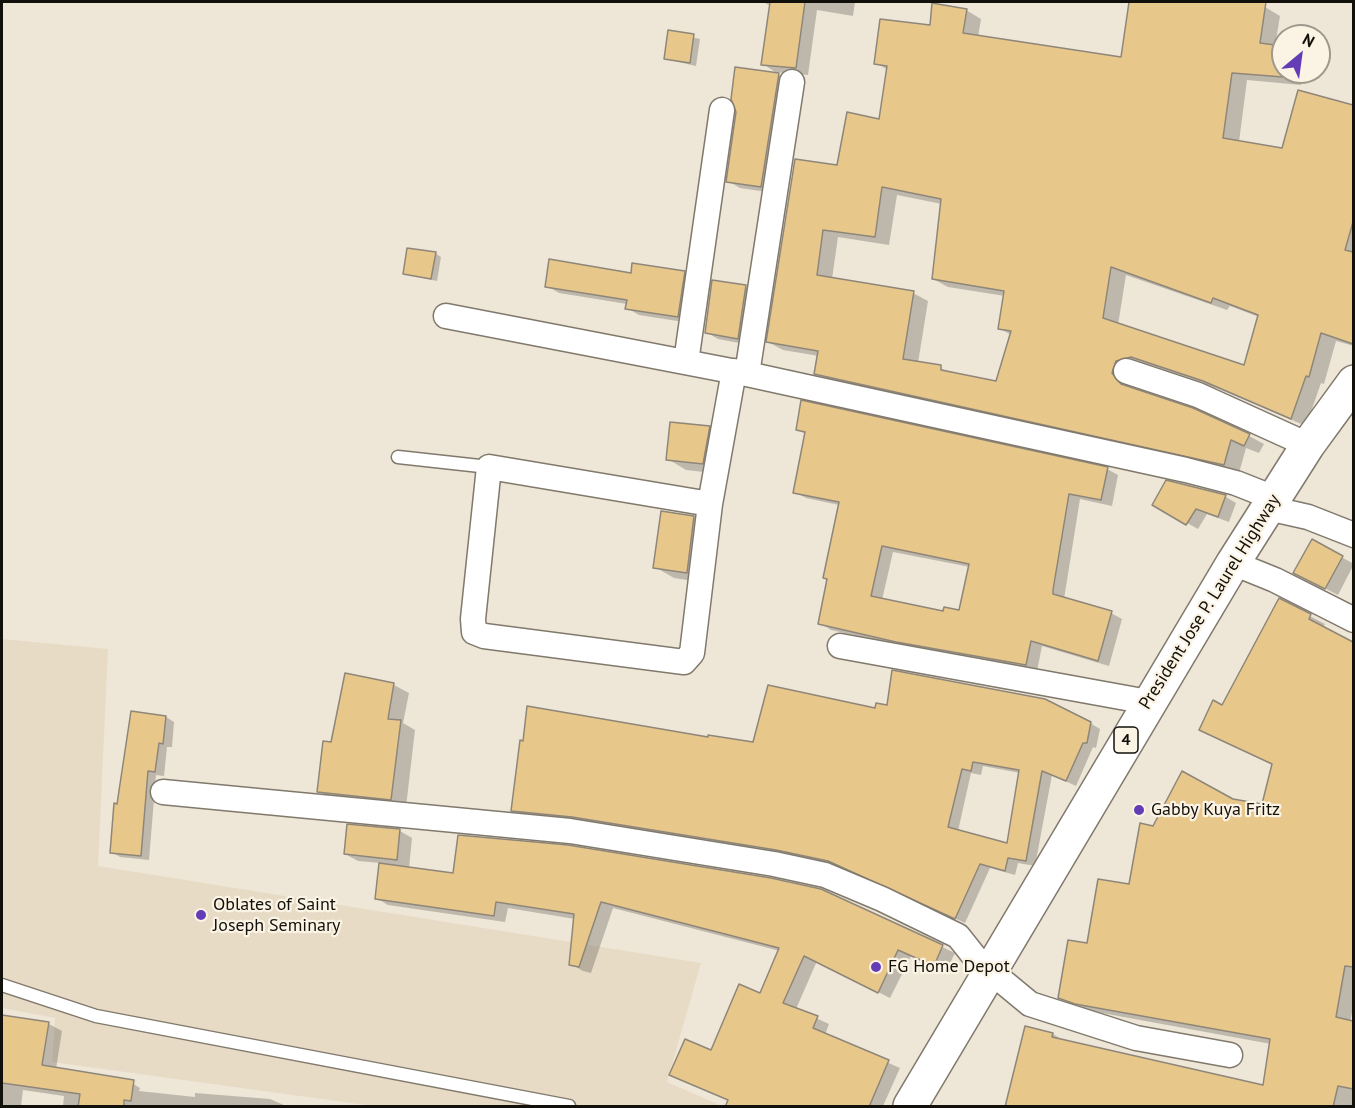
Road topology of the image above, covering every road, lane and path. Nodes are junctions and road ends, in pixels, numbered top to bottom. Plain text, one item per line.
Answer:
1 (792, 82) dead end
2 (722, 110) dead end
3 (446, 316) dead end
4 (686, 362) junction
5 (1126, 371) dead end
6 (741, 372) junction
7 (1353, 382) edge
8 (1308, 445) junction
9 (398, 457) dead end
10 (489, 467) junction
11 (1271, 503) junction
12 (710, 504) junction
13 (1353, 535) edge
14 (1233, 563) junction
15 (1353, 620) edge
16 (840, 646) dead end
17 (1148, 702) junction
18 (163, 792) dead end
19 (989, 972) junction
20 (2, 985) edge
21 (1230, 1055) dead end
22 (569, 1107) edge
23 (910, 1107) edge

1 - 6 street
2 - 4 street
3 - 4 street
4 - 6 street
5 - 8 street
6 - 11 street
6 - 12 street
7 - 8 main road, President Jose P. Laurel Highway / 4
8 - 11 main road, President Jose P. Laurel Highway / 4
9 - 10 lane
10 - 12 street
10 - 12 street
11 - 13 street
11 - 14 main road, President Jose P. Laurel Highway / 4
14 - 15 street
14 - 17 main road, President Jose P. Laurel Highway / 4
16 - 17 street
17 - 19 main road, President Jose P. Laurel Highway / 4
18 - 19 street
19 - 21 street
19 - 23 main road, President Jose P. Laurel Highway / 4
20 - 22 lane

